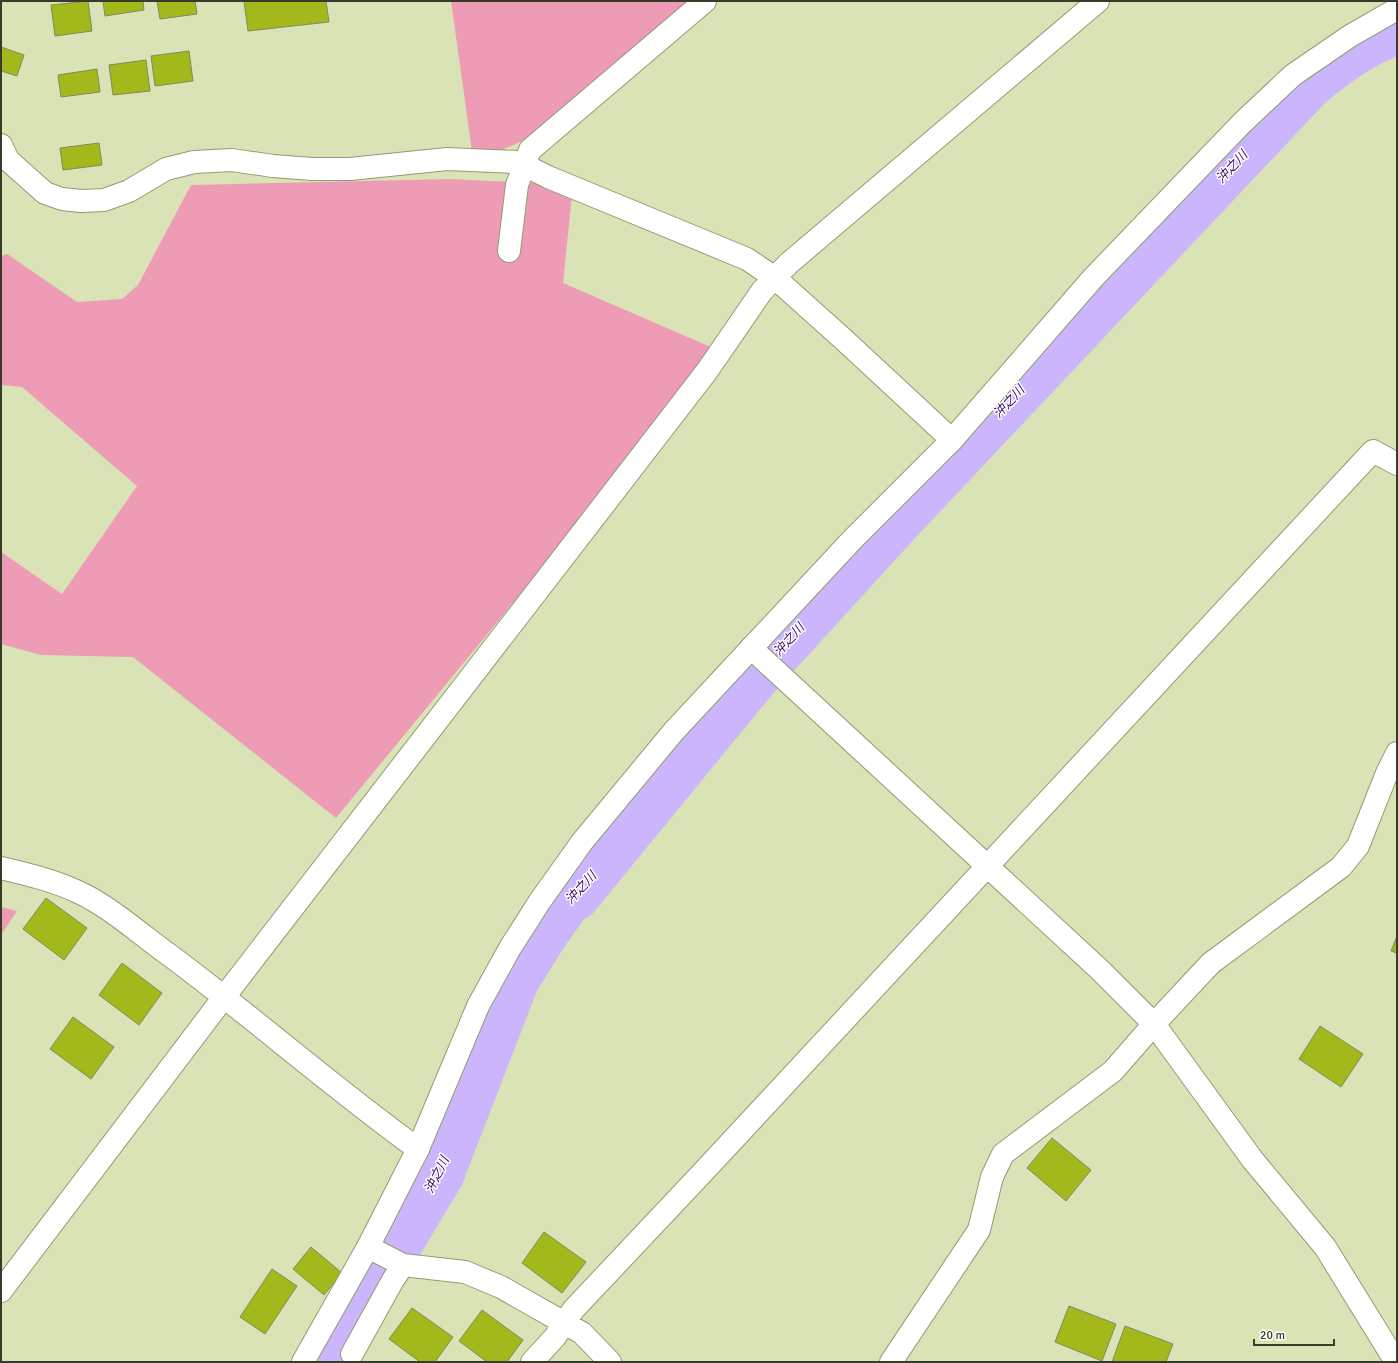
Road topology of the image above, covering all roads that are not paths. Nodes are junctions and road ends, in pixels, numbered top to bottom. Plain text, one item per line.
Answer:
1 (705, 1) edge
2 (1098, 1) edge
3 (1397, 9) edge
4 (1, 145) edge
5 (524, 164) junction
6 (509, 251) dead end
7 (775, 278) junction
8 (952, 440) junction
9 (1397, 464) edge
10 (751, 648) junction
11 (1397, 752) edge
12 (987, 867) junction
13 (1, 868) edge
14 (224, 997) junction
15 (1154, 1024) junction
16 (418, 1149) junction
17 (368, 1247) junction
18 (403, 1265) junction
19 (1, 1290) edge
20 (564, 1324) junction
21 (352, 1354) dead end
22 (303, 1362) edge
23 (532, 1362) edge
24 (610, 1362) edge
25 (891, 1362) edge
26 (1396, 1362) edge

1 - 5 street
2 - 7 street
3 - 8 street
4 - 5 street
5 - 6 street
5 - 7 street
7 - 8 street
7 - 14 street
8 - 10 street
9 - 12 street
10 - 12 street
10 - 16 street
11 - 15 street
12 - 15 street
12 - 20 street
13 - 14 street
14 - 16 street
14 - 19 street
15 - 25 street
15 - 26 street
16 - 17 street
17 - 18 street
17 - 22 street
18 - 20 street
18 - 21 street
20 - 23 street
20 - 24 street

